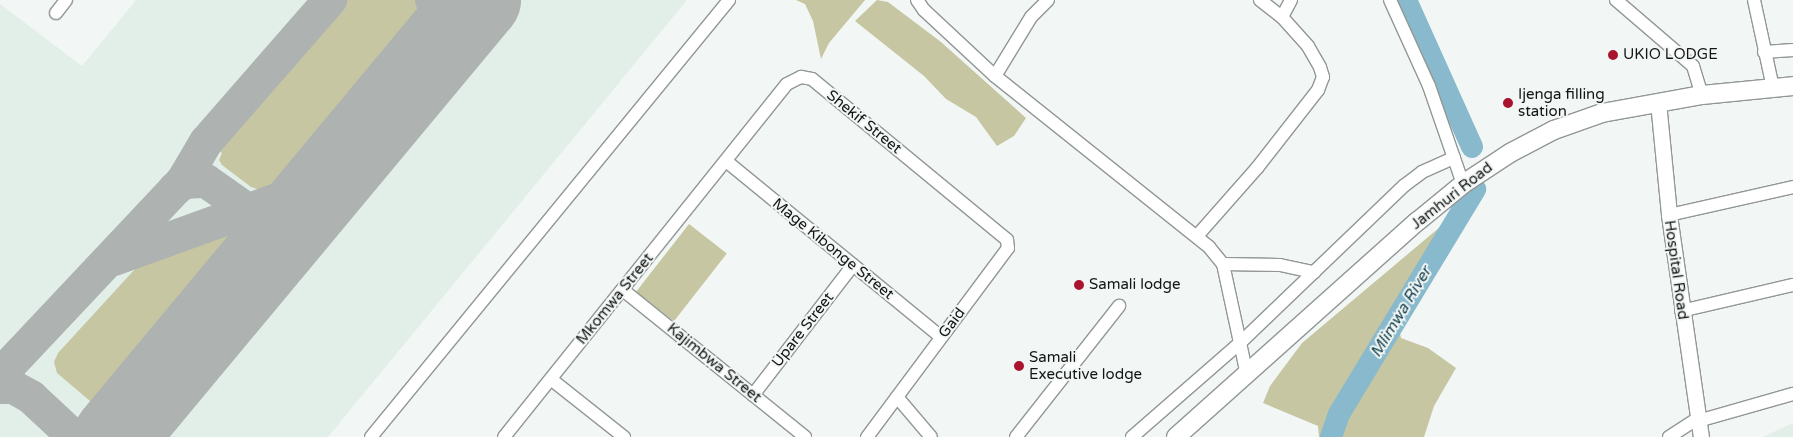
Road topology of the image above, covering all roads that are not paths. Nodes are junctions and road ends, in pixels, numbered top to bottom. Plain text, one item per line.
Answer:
1 (66, 0) edge
2 (729, 0) edge
3 (917, 0) edge
4 (1048, 0) edge
5 (1260, 0) edge
6 (1291, 0) edge
7 (1390, 0) edge
8 (1616, 0) edge
9 (1754, 0) edge
10 (56, 13) dead end
11 (1282, 17) junction
12 (1793, 50) edge
13 (1764, 52) junction
14 (995, 76) junction
15 (1793, 86) edge
16 (1773, 88) junction
17 (1702, 95) junction
18 (1658, 102) junction
19 (1454, 158) junction
20 (726, 161) junction
21 (1463, 184) junction
22 (1793, 187) edge
23 (1669, 215) junction
24 (1198, 236) junction
25 (1008, 248) joint
26 (1223, 264) junction
27 (853, 265) junction
28 (1314, 272) junction
29 (1793, 285) edge
30 (623, 290) junction
31 (1119, 306) dead end
32 (1682, 311) junction
33 (941, 338) junction
34 (1241, 342) junction
35 (1247, 375) junction
36 (552, 380) junction
37 (1793, 394) edge
38 (753, 395) junction
39 (897, 397) junction
40 (1698, 419) junction
41 (371, 437) edge
42 (504, 437) edge
43 (624, 437) edge
44 (805, 437) edge
45 (867, 437) edge
46 (931, 437) edge
47 (1016, 437) edge
48 (1132, 437) edge
49 (1176, 437) edge
50 (1669, 437) edge
51 (1701, 437) edge

1 - 10 street
2 - 41 street
3 - 14 street
4 - 14 street
5 - 11 street
6 - 11 street
7 - 19 street
8 - 17 street
9 - 13 street
11 - 24 street
12 - 13 street
13 - 16 street
14 - 24 street
15 - 16 main road, Jamhuri Road
16 - 17 main road, Jamhuri Road
17 - 18 main road, Jamhuri Road
18 - 21 main road, Jamhuri Road
18 - 23 street, Hospital Road
19 - 21 street
19 - 28 street
20 - 25 street, Shekif Street
20 - 27 street, Mage Kibonge Street
20 - 30 street, Mkomwa Street
21 - 35 main road, Jamhuri Road
22 - 23 street
23 - 32 street, Hospital Road
24 - 26 street
25 - 33 street, Gaid
26 - 28 street
26 - 34 street
27 - 33 street, Mage Kibonge Street
27 - 38 street, Upare Street
28 - 34 street
29 - 32 street
30 - 36 street, Mkomwa Street
30 - 38 street, Kajimbwa Street
31 - 47 street
32 - 40 street, Hospital Road
33 - 39 street, Gaid
34 - 35 street
34 - 48 street
35 - 49 main road, Jamhuri Road
36 - 42 street, Mkomwa Street
36 - 43 street
37 - 40 street
38 - 44 street, Kajimbwa Street
39 - 45 street, Gaid
39 - 46 street
40 - 50 street
40 - 51 street, Hospital Road

